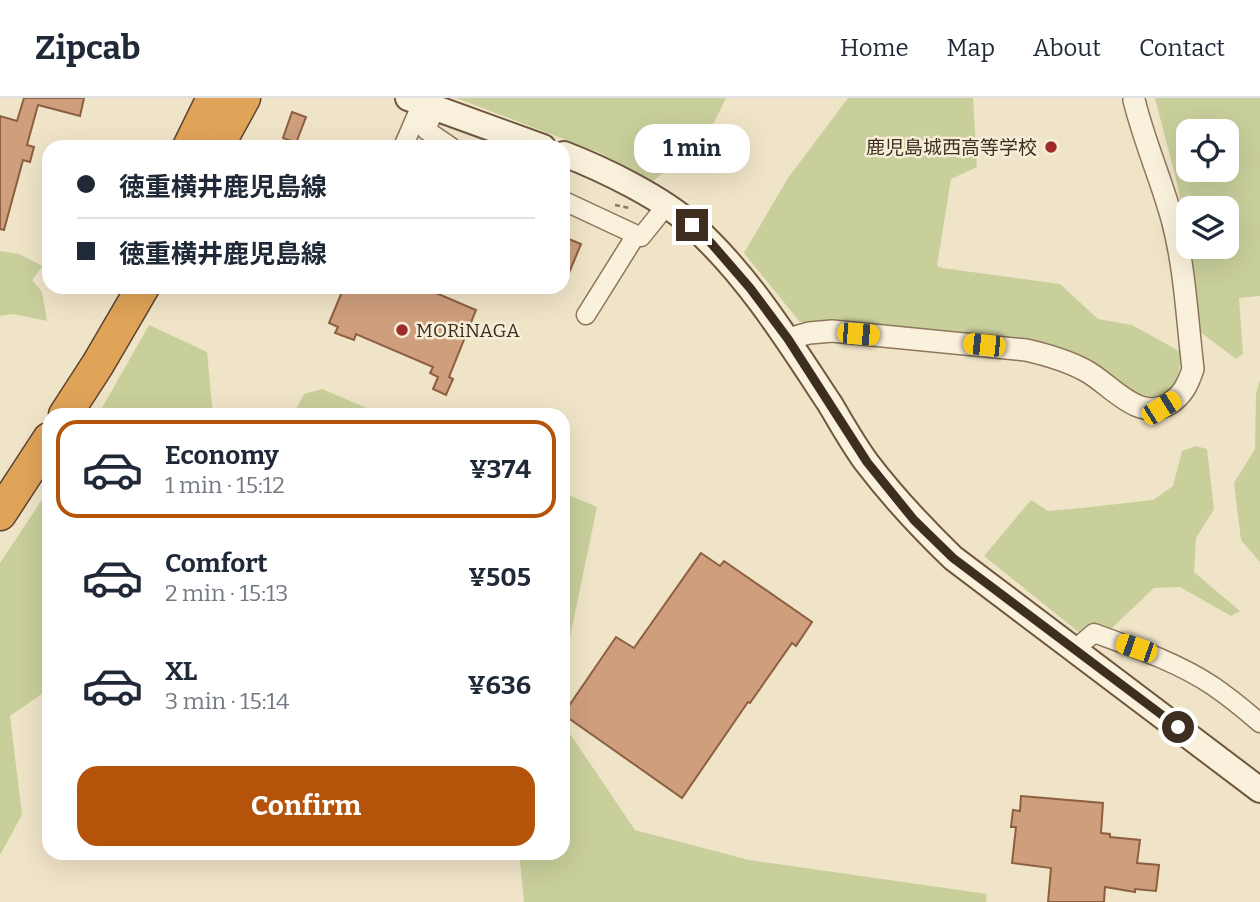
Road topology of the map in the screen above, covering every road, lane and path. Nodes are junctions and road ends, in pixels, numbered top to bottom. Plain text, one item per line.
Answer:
1 (213, 98) edge
2 (244, 98) edge
3 (1134, 99) edge
4 (421, 103) edge
5 (192, 140) edge
6 (221, 140) edge
7 (406, 140) edge
8 (441, 140) edge
9 (524, 140) edge
10 (570, 157) edge
11 (606, 202) dead end
12 (570, 204) edge
13 (661, 213) junction
14 (636, 235) junction
15 (130, 294) edge
16 (139, 294) edge
17 (586, 315) dead end
18 (121, 322) junction
19 (788, 339) junction
20 (69, 408) edge
21 (42, 450) edge
22 (0, 514) edge
23 (1075, 649) junction
24 (1260, 723) edge
25 (1260, 790) edge

1 - 5 highway
2 - 6 highway
3 - 19 street
4 - 7 street
4 - 8 street
4 - 9 main road
10 - 13 main road
11 - 13 path
12 - 14 street
13 - 14 street
13 - 19 main road
14 - 17 street
15 - 18 highway
16 - 18 highway
18 - 20 highway
19 - 23 main road
21 - 22 highway
23 - 24 street
23 - 25 main road

